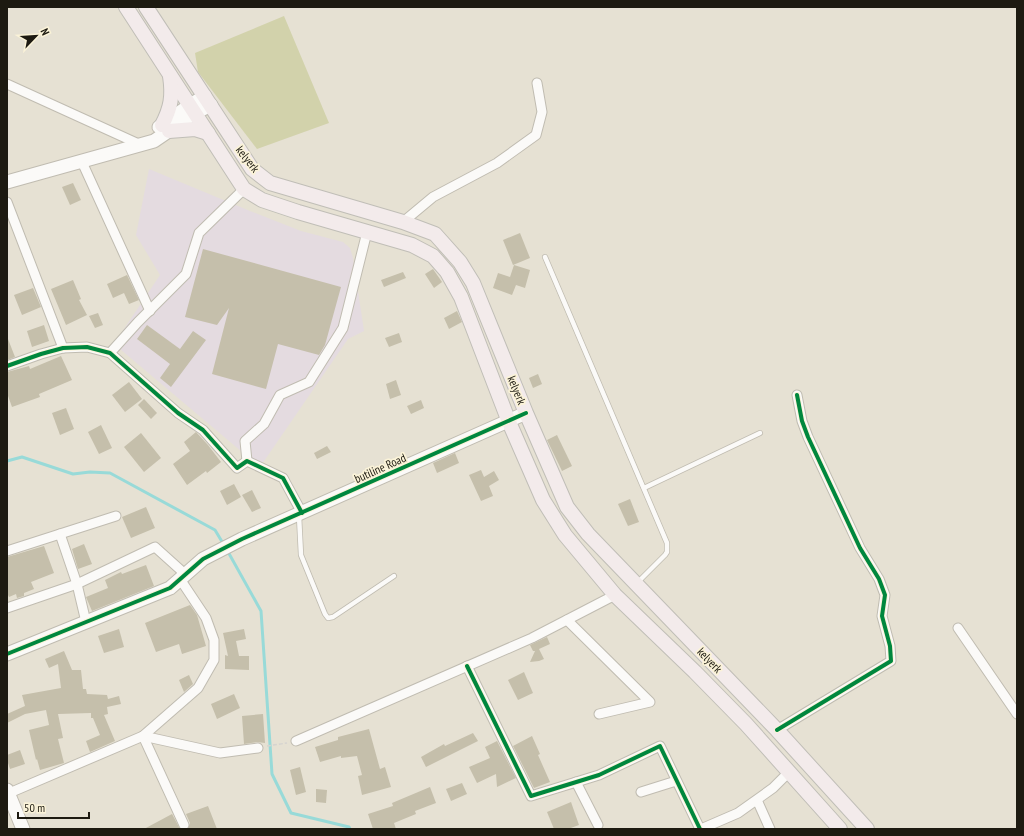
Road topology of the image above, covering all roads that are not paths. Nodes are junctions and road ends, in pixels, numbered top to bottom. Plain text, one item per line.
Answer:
1 (126, 7) edge
2 (146, 7) edge
3 (170, 73) junction
4 (537, 83) dead end
5 (7, 84) edge
6 (208, 101) junction
7 (193, 109) junction
8 (165, 128) junction
9 (208, 133) junction
10 (141, 145) junction
11 (82, 162) junction
12 (7, 182) edge
13 (244, 189) junction
14 (7, 202) edge
15 (403, 222) junction
16 (367, 232) junction
17 (546, 257) dead end
18 (150, 310) junction
19 (63, 348) junction
20 (110, 353) junction
21 (7, 366) edge
22 (797, 395) dead end
23 (526, 413) junction
24 (508, 422) junction
25 (760, 433) dead end
26 (247, 461) junction
27 (644, 488) junction
28 (300, 514) junction
29 (116, 516) dead end
30 (60, 534) junction
31 (7, 551) edge
32 (182, 576) junction
33 (394, 576) dead end
34 (77, 584) junction
35 (636, 584) junction
36 (615, 595) junction
37 (7, 608) edge
38 (567, 620) junction
39 (86, 622) junction
40 (958, 628) dead end
41 (7, 654) edge
42 (468, 666) junction
43 (599, 714) dead end
44 (1017, 714) edge
45 (777, 730) junction
46 (143, 736) junction
47 (296, 741) road end
48 (258, 748) road end
49 (789, 772) junction
50 (676, 781) junction
51 (576, 782) junction
52 (7, 792) edge
53 (641, 792) dead end
54 (757, 800) junction
55 (843, 802) junction
56 (828, 815) junction
57 (184, 825) dead end
58 (598, 825) dead end
59 (715, 826) edge
60 (23, 829) edge
61 (700, 829) edge
62 (770, 829) edge
63 (840, 829) edge
64 (867, 829) edge

1 - 3 main road
2 - 6 main road, kelyerk
3 - 7 main road
3 - 8 main road
4 - 15 street
5 - 10 street
6 - 7 street
6 - 15 main road, kelyerk
7 - 8 street
7 - 9 main road
8 - 9 main road
8 - 10 street
9 - 13 main road
10 - 11 street
11 - 12 street
11 - 18 street
13 - 16 main road
13 - 18 street
14 - 19 street
15 - 23 main road, kelyerk
16 - 24 main road
16 - 26 street
17 - 27 lane
18 - 20 street
19 - 20 street
19 - 21 street
20 - 26 street
22 - 45 street
23 - 24 street, butiline Road
23 - 35 main road, kelyerk
24 - 28 street, butiline Road
24 - 36 main road
25 - 27 lane
26 - 28 street
27 - 35 lane
28 - 32 street, butiline Road
28 - 33 lane
29 - 30 street
30 - 31 street
30 - 34 street
32 - 34 street
32 - 39 street, butiline Road
32 - 46 street
34 - 37 street
34 - 39 street
35 - 45 main road, kelyerk
36 - 38 street
36 - 49 main road
38 - 42 street
38 - 43 street
39 - 41 street, butiline Road
40 - 44 street
42 - 47 street
42 - 51 street
45 - 55 main road, kelyerk
46 - 48 street
46 - 52 street
46 - 57 street
49 - 54 street
49 - 56 main road
50 - 51 street
50 - 53 street
50 - 61 street
51 - 58 street
52 - 60 street
54 - 59 street
54 - 62 street
55 - 56 main road
55 - 64 main road, kelyerk
56 - 63 main road
59 - 61 street

